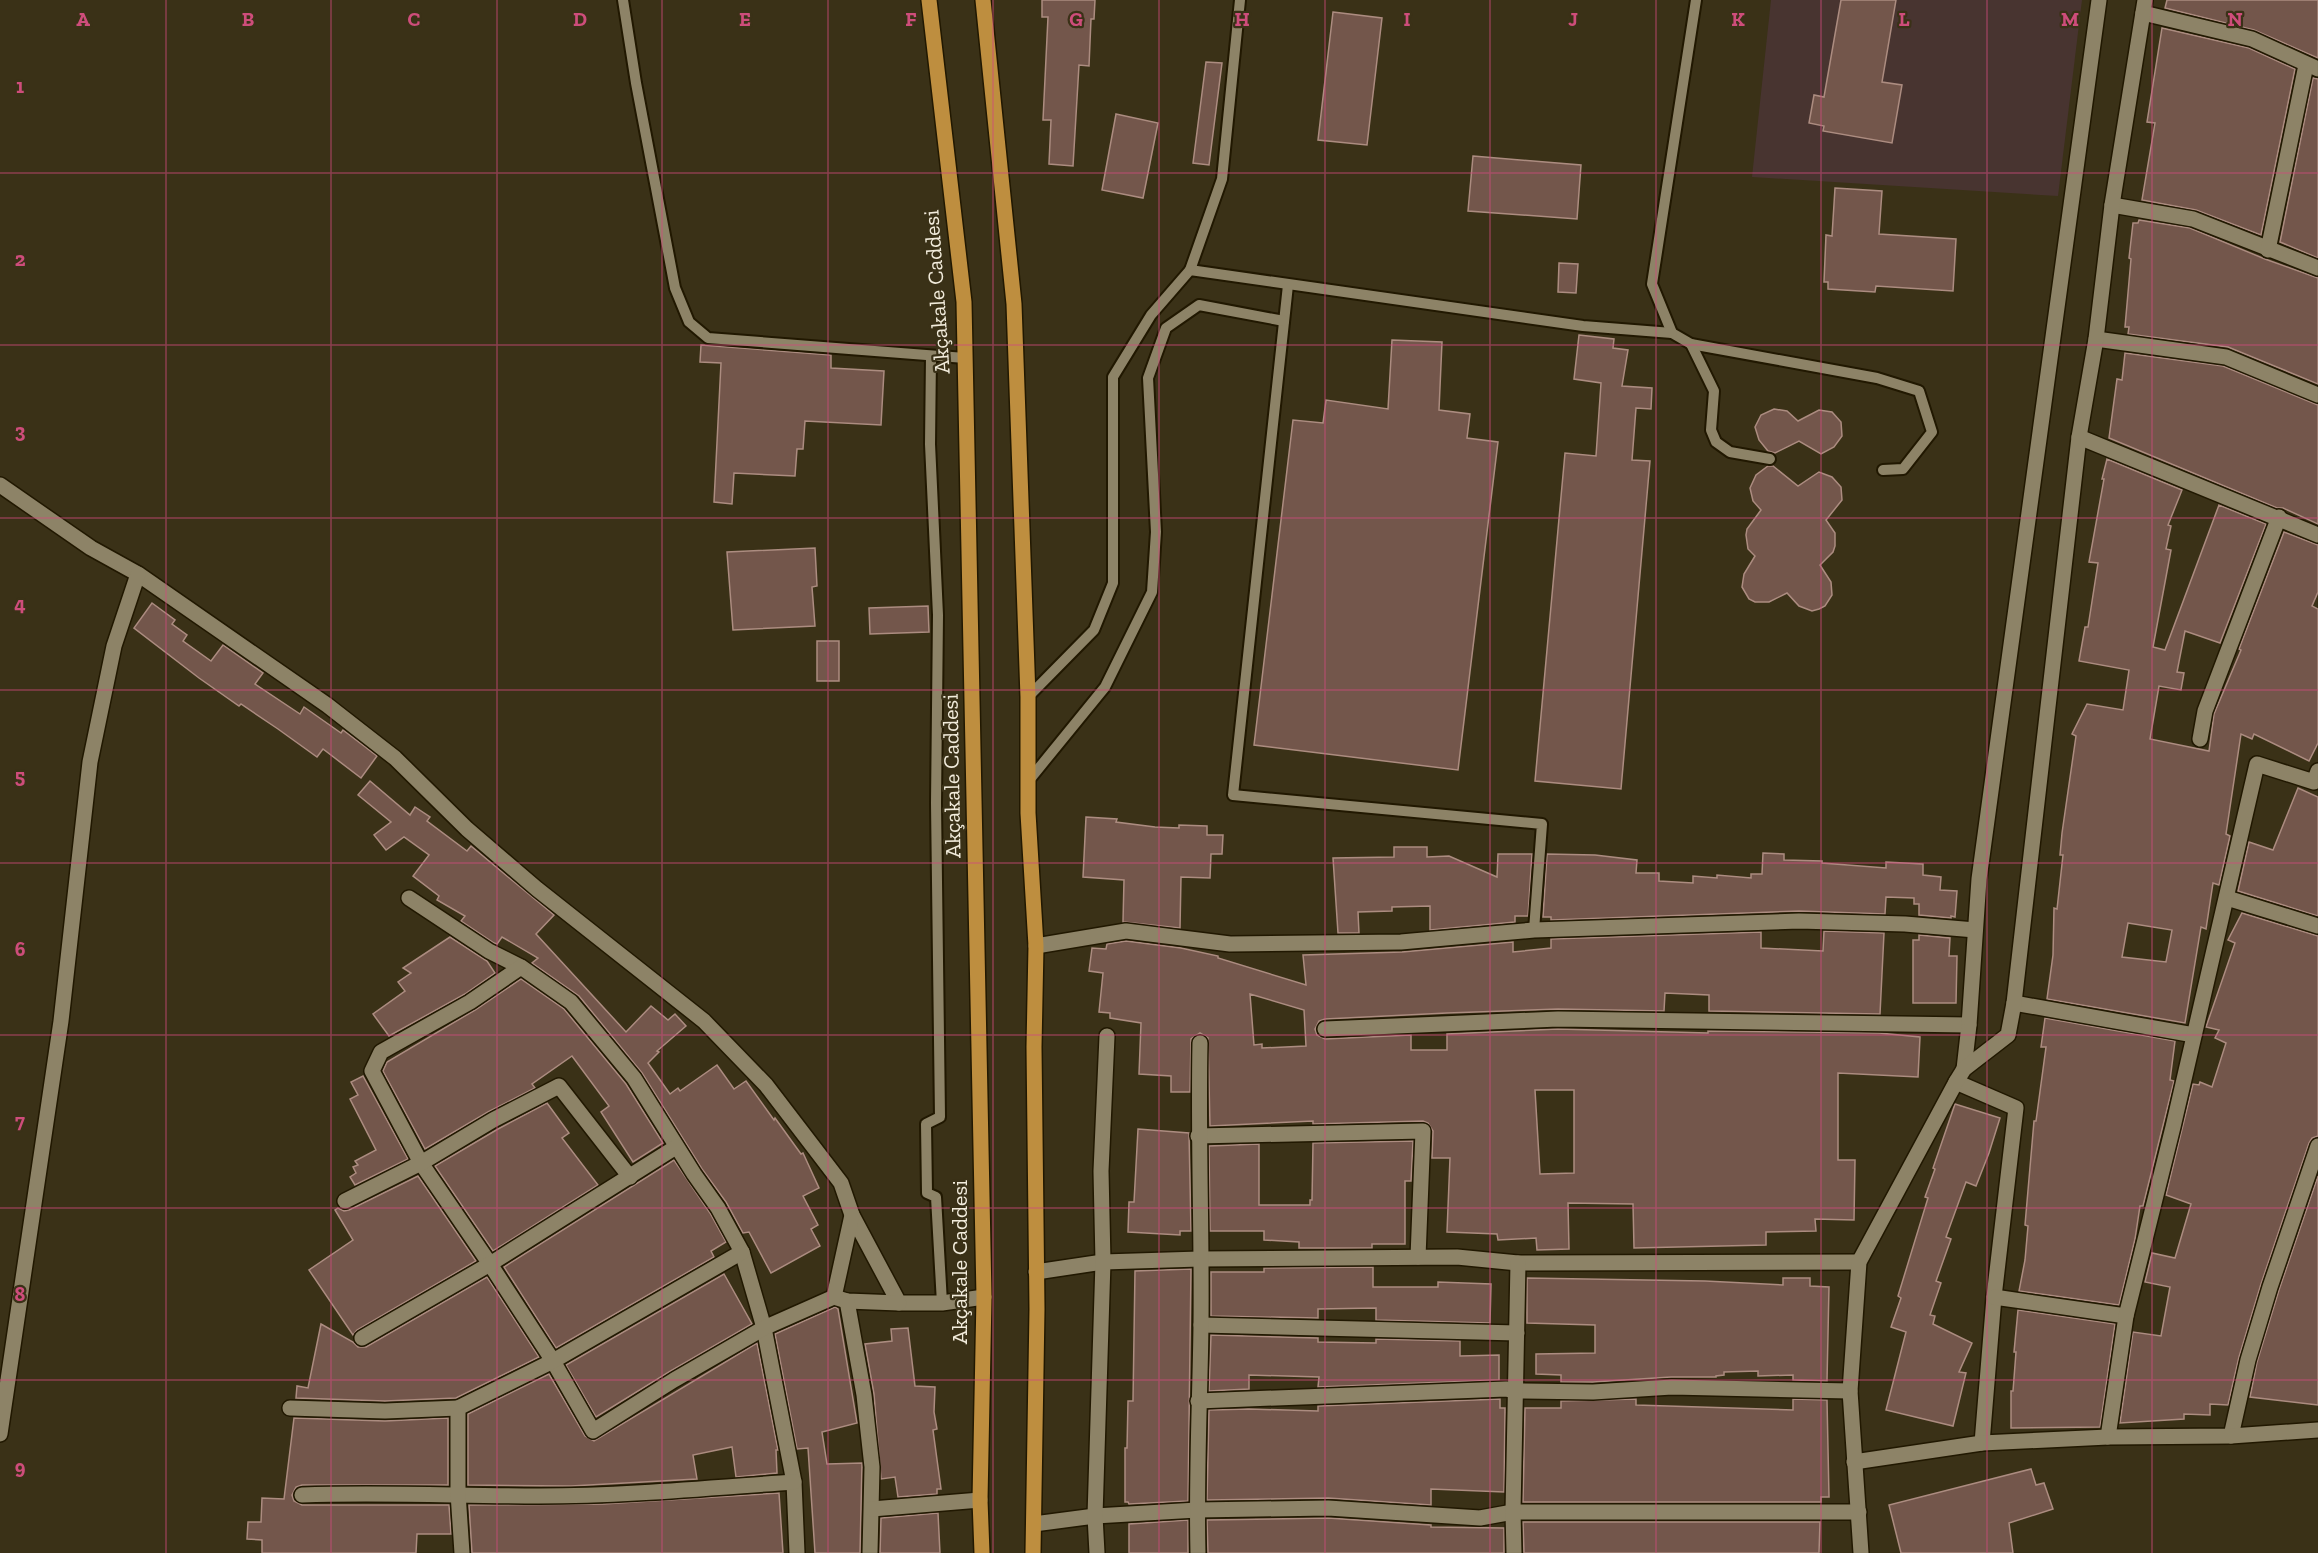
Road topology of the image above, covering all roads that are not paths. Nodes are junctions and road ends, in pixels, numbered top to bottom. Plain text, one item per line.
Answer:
1 (622, 0) edge
2 (929, 0) edge
3 (983, 0) edge
4 (1240, 0) edge
5 (1696, 0) edge
6 (2099, 0) edge
7 (2144, 6) edge
8 (2312, 67) edge
9 (2112, 205) junction
10 (2268, 250) junction
11 (2318, 268) edge
12 (1190, 270) junction
13 (1288, 285) junction
14 (1284, 321) junction
15 (1672, 333) junction
16 (2096, 339) junction
17 (1691, 344) junction
18 (931, 356) junction
19 (965, 358) junction
20 (2318, 395) edge
21 (2079, 437) junction
22 (1770, 459) dead end
23 (1883, 470) dead end
24 (0, 485) edge
25 (2278, 518) junction
26 (2318, 535) edge
27 (138, 574) junction
28 (1028, 696) junction
29 (2200, 739) dead end
30 (1030, 779) junction
31 (2317, 779) edge
32 (409, 898) dead end
33 (2227, 898) junction
34 (2318, 926) edge
35 (1534, 930) junction
36 (1975, 930) junction
37 (1036, 946) junction
38 (521, 967) junction
39 (2014, 1003) junction
40 (1969, 1025) junction
41 (1325, 1029) dead end
42 (2193, 1035) junction
43 (1107, 1036) dead end
44 (1200, 1043) dead end
45 (1960, 1075) junction
46 (1198, 1136) junction
47 (2318, 1146) edge
48 (676, 1147) junction
49 (420, 1163) junction
50 (630, 1177) junction
51 (345, 1201) dead end
52 (852, 1215) junction
53 (742, 1252) junction
54 (1418, 1257) junction
55 (1200, 1259) junction
56 (1103, 1262) junction
57 (1859, 1262) junction
58 (1518, 1263) junction
59 (490, 1264) junction
60 (1035, 1272) junction
61 (1994, 1297) junction
62 (984, 1298) junction
63 (840, 1299) junction
64 (899, 1303) junction
65 (942, 1303) junction
66 (2126, 1316) junction
67 (1201, 1325) junction
68 (764, 1328) junction
69 (1517, 1333) junction
70 (362, 1338) dead end
71 (553, 1361) junction
72 (1517, 1391) junction
73 (1850, 1391) junction
74 (1198, 1401) junction
75 (290, 1408) dead end
76 (458, 1408) junction
77 (2318, 1430) edge
78 (0, 1434) edge
79 (2231, 1436) junction
80 (2108, 1437) junction
81 (1982, 1443) junction
82 (1854, 1462) junction
83 (794, 1482) junction
84 (458, 1493) junction
85 (302, 1495) dead end
86 (980, 1500) junction
87 (872, 1509) junction
88 (1197, 1510) junction
89 (1513, 1512) junction
90 (1859, 1512) junction
91 (1095, 1516) junction
92 (1034, 1524) junction
93 (462, 1553) edge
94 (797, 1553) edge
95 (870, 1553) edge
96 (982, 1553) edge
97 (1033, 1553) edge
98 (1097, 1553) edge
99 (1198, 1553) edge
100 (1514, 1553) edge
101 (1861, 1553) edge

1 - 18 lane
2 - 19 main road, Akçakale Caddesi
3 - 28 main road
4 - 12 lane
5 - 15 lane
6 - 36 street
7 - 8 street
7 - 9 street
8 - 10 street
9 - 10 street
9 - 16 street
10 - 11 street
12 - 13 lane
12 - 28 lane
13 - 14 lane
13 - 15 lane
14 - 30 lane
14 - 35 lane
15 - 17 lane
16 - 20 street
16 - 21 street
17 - 22 lane
17 - 23 lane
18 - 19 lane
18 - 65 lane
19 - 62 main road, Akçakale Caddesi
21 - 25 street
21 - 39 street
24 - 27 street
25 - 26 street
25 - 29 street
27 - 52 street
27 - 78 street
28 - 30 main road
30 - 37 main road
31 - 33 street
32 - 38 street
33 - 34 street
33 - 42 street
35 - 36 street
35 - 37 street
36 - 40 street
37 - 60 main road
38 - 48 street
38 - 49 street
39 - 42 street
39 - 45 street
40 - 41 street
40 - 45 street
42 - 66 street
43 - 56 street
44 - 46 street
45 - 57 street
45 - 61 street
46 - 54 street
46 - 55 street
47 - 79 street
48 - 50 street
48 - 53 street
49 - 50 street
49 - 51 street
49 - 59 street
50 - 59 street
52 - 63 street
52 - 64 street
53 - 68 street
53 - 71 street
54 - 55 street
54 - 58 street
55 - 56 street
55 - 67 street
56 - 60 street
56 - 91 street
57 - 58 street
57 - 73 street
58 - 69 street
59 - 70 street
59 - 71 street
60 - 92 main road
61 - 66 street
61 - 81 street
62 - 65 street
62 - 86 main road, Akçakale Caddesi
63 - 64 street
63 - 68 street
63 - 87 street
64 - 65 street
66 - 80 street
67 - 69 street
67 - 74 street
68 - 71 street
68 - 83 street
69 - 72 street
71 - 76 street
72 - 73 street
72 - 74 street
72 - 89 street
73 - 82 street
74 - 88 street
75 - 76 street
76 - 84 street
77 - 79 street
79 - 80 street
80 - 81 street
81 - 82 street
82 - 90 street
83 - 84 street
83 - 94 street
84 - 85 street
84 - 93 street
86 - 87 street
86 - 96 main road, Akçakale Caddesi
87 - 95 street
88 - 89 street
88 - 91 street
88 - 99 street
89 - 90 street
89 - 100 street
90 - 101 street
91 - 92 street
91 - 98 street
92 - 97 main road

